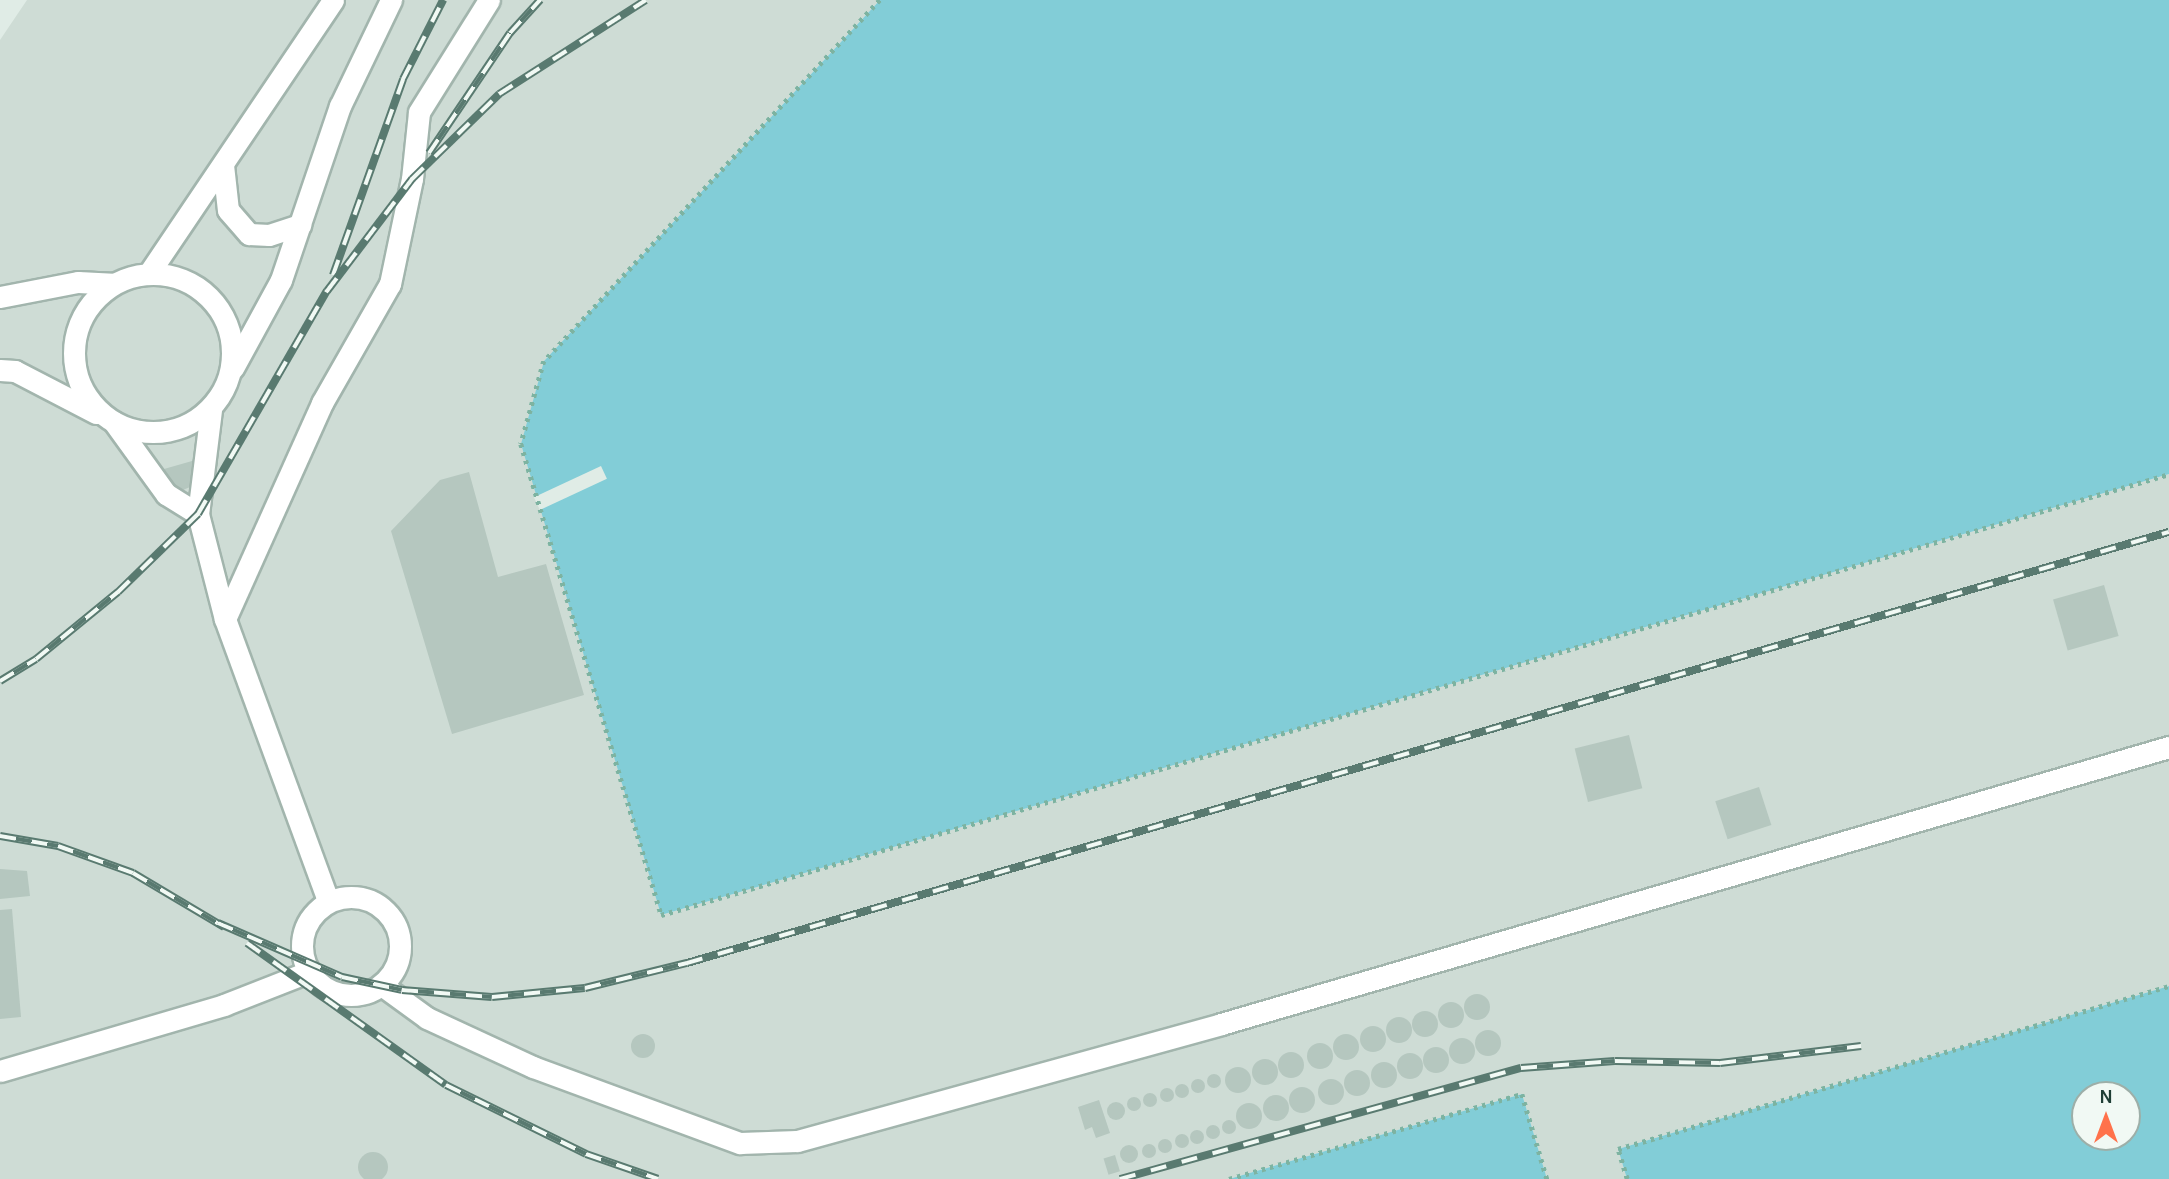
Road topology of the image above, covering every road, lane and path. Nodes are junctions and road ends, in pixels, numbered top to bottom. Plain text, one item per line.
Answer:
1 (332, 0) edge
2 (391, 0) edge
3 (489, 0) edge
4 (880, 0) edge
5 (223, 165) junction
6 (300, 225) junction
7 (149, 273) junction
8 (112, 284) junction
9 (0, 297) edge
10 (233, 368) junction
11 (0, 370) edge
12 (211, 410) junction
13 (109, 419) junction
14 (2169, 474) edge
15 (198, 514) junction
16 (225, 619) junction
17 (2169, 747) edge
18 (328, 901) junction
19 (307, 972) junction
20 (383, 986) junction
21 (2169, 986) edge
22 (0, 1071) edge
23 (1229, 1179) edge
24 (1547, 1179) edge
25 (1626, 1179) edge

1 - 5 lane
2 - 6 lane
3 - 16 lane
4 - 14 path
5 - 6 lane
5 - 7 lane
6 - 10 lane
7 - 8 lane
7 - 10 lane
8 - 9 lane
8 - 13 lane
10 - 12 lane
11 - 13 lane
12 - 13 lane
12 - 15 lane
13 - 15 lane
15 - 16 lane
16 - 18 lane
17 - 20 lane
18 - 19 lane
18 - 20 lane
19 - 20 lane
19 - 22 lane
21 - 25 path
23 - 24 path

